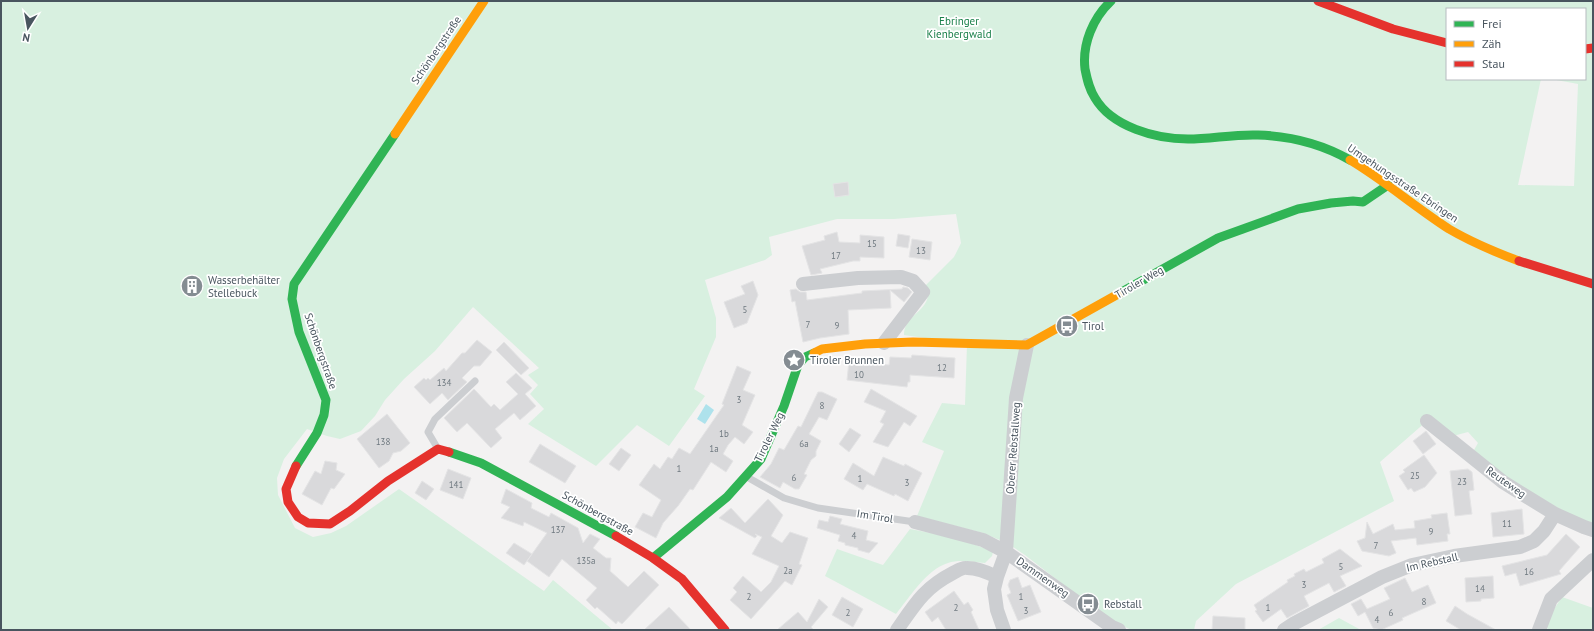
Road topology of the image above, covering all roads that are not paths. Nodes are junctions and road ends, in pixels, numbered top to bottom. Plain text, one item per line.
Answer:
1 (484, 1) edge
2 (1111, 1) edge
3 (1318, 1) edge
4 (1446, 43) edge
5 (1388, 185) junction
6 (803, 284) dead end
7 (1593, 284) edge
8 (884, 343) junction
9 (1027, 345) junction
10 (475, 382) dead end
11 (1427, 421) dead end
12 (438, 449) junction
13 (747, 477) junction
14 (1555, 514) junction
15 (915, 522) joint
16 (1593, 530) edge
17 (1006, 552) junction
18 (653, 558) junction
19 (1593, 560) edge
20 (997, 576) junction
21 (725, 630) edge
22 (897, 630) edge
23 (1004, 630) edge
24 (1119, 630) edge
25 (1284, 630) edge
26 (1540, 630) edge

1 - 12 street, Schönbergstraße
2 - 5 street, Umgehungsstraße Ebringen
3 - 4 street
5 - 7 street, Umgehungsstraße Ebringen
5 - 9 street, Tiroler Weg
6 - 8 street
8 - 9 street, Tiroler Weg
8 - 13 street, Tiroler Weg
9 - 17 street, Oberer Rebstallweg
10 - 12 lane
11 - 14 street, Reuteweg
12 - 18 street, Schönbergstraße
13 - 15 lane, Im Tirol
13 - 18 street, Tiroler Weg
14 - 16 street, Reuteweg
14 - 25 street, Im Rebstall
15 - 17 street, Im Tirol
17 - 20 street, Oberer Rebstallweg
17 - 24 street, Dammenweg
18 - 21 street, Schönbergstraße
19 - 26 street
20 - 22 street
20 - 23 street, Oberer Rebstallweg

